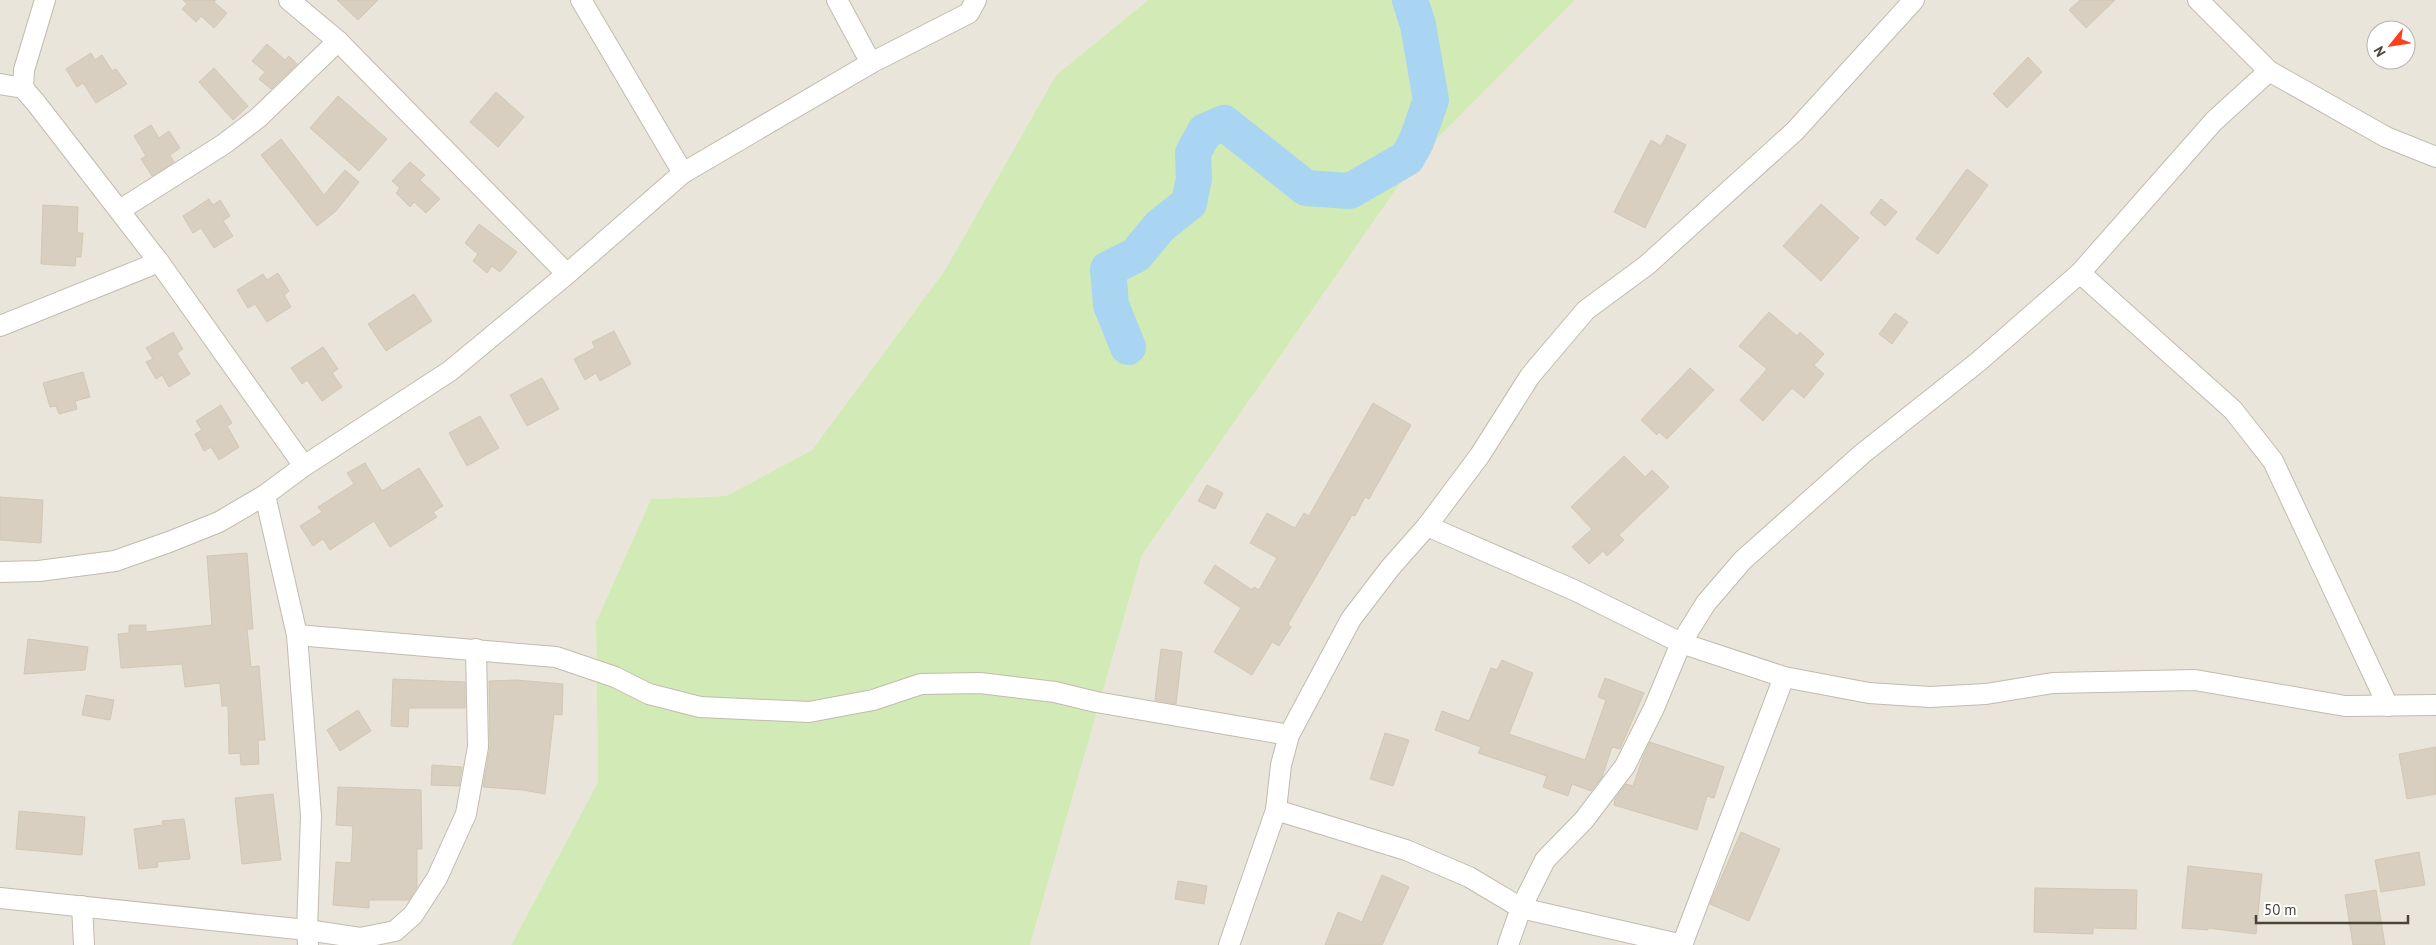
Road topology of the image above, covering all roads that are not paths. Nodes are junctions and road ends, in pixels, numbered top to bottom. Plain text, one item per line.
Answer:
1 (45, 0) edge
2 (289, 0) edge
3 (581, 0) edge
4 (837, 0) edge
5 (976, 0) edge
6 (1914, 0) edge
7 (2198, 0) edge
8 (338, 42) junction
9 (871, 63) junction
10 (2269, 71) junction
11 (0, 84) edge
12 (23, 88) junction
13 (2436, 157) edge
14 (682, 173) junction
15 (120, 210) junction
16 (159, 262) junction
17 (2080, 272) junction
18 (567, 274) junction
19 (0, 326) edge
20 (304, 466) junction
21 (265, 495) junction
22 (1427, 526) junction
23 (0, 572) edge
24 (297, 635) junction
25 (1681, 642) junction
26 (476, 649) junction
27 (1784, 677) junction
28 (2436, 705) edge
29 (2388, 706) junction
30 (1289, 736) junction
31 (1276, 810) junction
32 (0, 898) edge
33 (82, 906) junction
34 (1521, 908) junction
35 (308, 938) edge
36 (84, 945) edge
37 (1230, 945) edge
38 (1508, 945) edge
39 (1682, 945) edge

1 - 12 street
2 - 8 street
3 - 14 street
4 - 9 street
5 - 9 street
6 - 22 street
7 - 10 street
8 - 15 street
8 - 18 street
9 - 14 street
10 - 13 street
10 - 17 street
11 - 12 street
12 - 15 street
14 - 18 street
15 - 16 street
16 - 19 street
16 - 20 street
17 - 25 street
17 - 29 street
18 - 20 street
20 - 21 street
21 - 23 street
21 - 24 street
22 - 25 street
22 - 30 street
24 - 26 street
24 - 35 street
25 - 27 street
25 - 34 street
26 - 30 street
26 - 35 street
27 - 29 street
27 - 39 street
28 - 29 street
30 - 31 street
31 - 34 street
31 - 37 street
32 - 33 street
33 - 35 street
33 - 36 street
34 - 38 street
34 - 39 street

